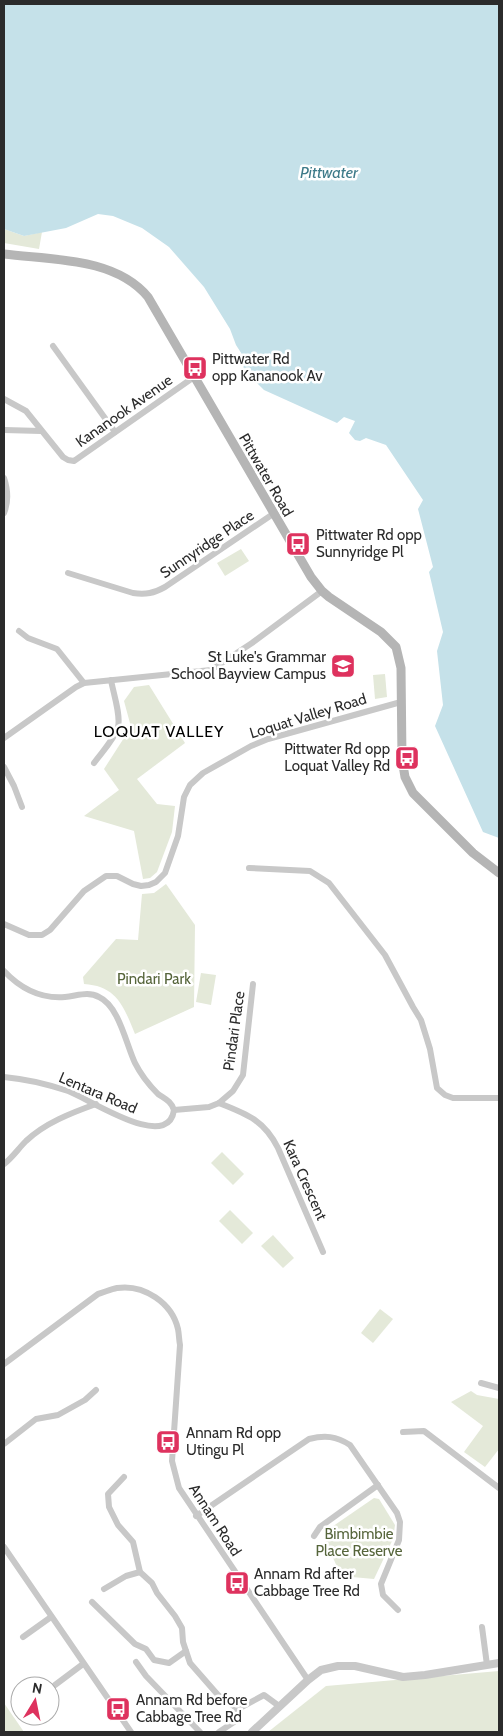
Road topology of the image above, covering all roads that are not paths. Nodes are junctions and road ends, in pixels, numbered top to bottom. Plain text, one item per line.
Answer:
1 (4, 254) edge
2 (53, 346) dead end
3 (194, 378) junction
4 (4, 399) edge
5 (4, 430) edge
6 (41, 431) junction
7 (116, 432) junction
8 (4, 478) edge
9 (4, 513) edge
10 (273, 514) junction
11 (68, 573) dead end
12 (322, 591) junction
13 (19, 631) dead end
14 (111, 680) junction
15 (84, 683) junction
16 (401, 702) junction
17 (4, 738) edge
18 (94, 764) dead end
19 (4, 767) edge
20 (22, 807) dead end
21 (250, 868) dead end
22 (499, 873) edge
23 (4, 924) edge
24 (4, 971) edge
25 (253, 984) dead end
26 (4, 1077) edge
27 (499, 1098) edge
28 (219, 1103) junction
29 (96, 1104) junction
30 (174, 1110) junction
31 (4, 1164) edge
32 (323, 1252) dead end
33 (4, 1364) edge
34 (481, 1383) dead end
35 (499, 1388) edge
36 (96, 1390) dead end
37 (403, 1432) dead end
38 (4, 1444) edge
39 (124, 1477) dead end
40 (378, 1485) junction
41 (499, 1488) edge
42 (196, 1516) junction
43 (314, 1536) dead end
44 (4, 1547) edge
45 (140, 1572) junction
46 (104, 1589) dead end
47 (92, 1602) dead end
48 (398, 1610) dead end
49 (51, 1617) junction
50 (482, 1627) dead end
51 (23, 1637) dead end
52 (186, 1651) junction
53 (136, 1662) dead end
54 (84, 1664) junction
55 (499, 1664) edge
56 (487, 1665) junction
57 (308, 1680) junction
58 (60, 1681) edge
59 (279, 1706) junction
60 (238, 1710) junction
61 (131, 1732) edge
62 (200, 1732) edge
63 (219, 1732) edge
64 (252, 1732) edge

1 - 3 main road, Pittwater Road
2 - 7 street
3 - 7 street, Kananook Avenue
3 - 10 main road, Pittwater Road
4 - 6 street, Kananook Avenue
5 - 6 street
6 - 7 street, Kananook Avenue
8 - 9 street
10 - 11 street, Sunnyridge Place
10 - 12 main road, Pittwater Road
12 - 14 street
12 - 16 main road, Pittwater Road
13 - 15 street
14 - 15 street
14 - 18 street
15 - 17 street
16 - 22 main road, Pittwater Road
16 - 23 street, Loquat Valley Road
19 - 20 street
21 - 27 street
24 - 30 street
25 - 28 street, Pindari Place
26 - 29 street, Lentara Road
28 - 30 street
28 - 32 street, Kara Crescent
29 - 30 street, Lentara Road
29 - 31 street
33 - 42 street, Annam Road
34 - 35 street
36 - 38 street
37 - 41 street
39 - 45 street
40 - 42 street
40 - 43 street
40 - 48 street
42 - 57 street, Annam Road
44 - 49 street
45 - 46 street
45 - 52 street
47 - 52 street
49 - 51 street
49 - 54 street
50 - 56 street
52 - 60 street
53 - 62 street
54 - 58 street
54 - 61 street
55 - 56 street
56 - 57 street
57 - 59 street
59 - 60 street
59 - 64 street
60 - 63 street

